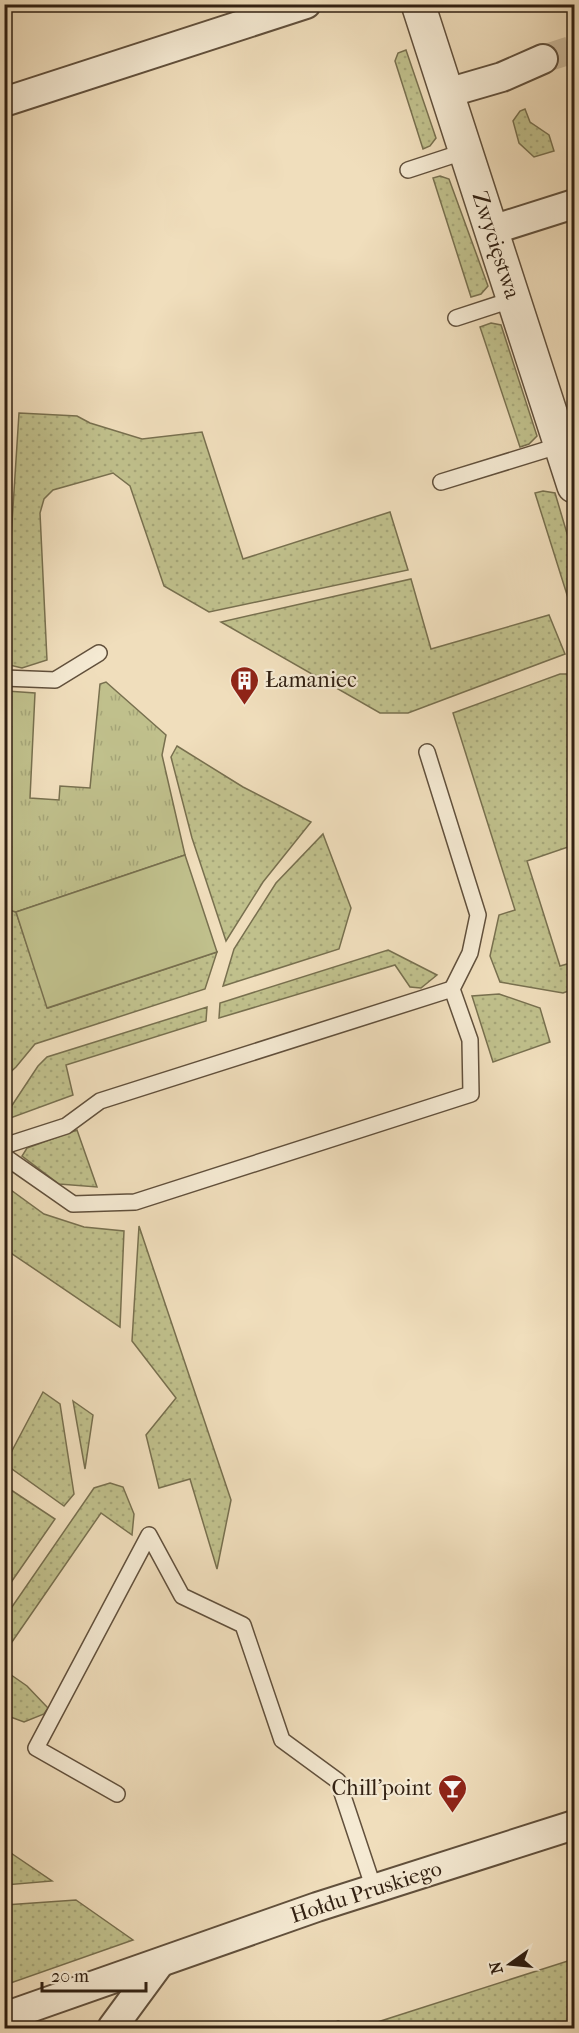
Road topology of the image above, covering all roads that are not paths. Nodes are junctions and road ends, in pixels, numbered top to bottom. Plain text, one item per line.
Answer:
1 (306, 4) edge
2 (418, 4) edge
3 (543, 59) tunnel mouth
4 (447, 93) junction
5 (4, 102) edge
6 (466, 151) junction
7 (408, 170) dead end
8 (574, 204) edge
9 (492, 230) junction
10 (514, 299) junction
11 (456, 318) dead end
12 (561, 445) junction
13 (441, 482) dead end
14 (574, 486) edge
15 (99, 653) dead end
16 (4, 678) edge
17 (427, 752) dead end
18 (452, 989) junction
19 (4, 1146) edge
20 (4, 1156) edge
21 (117, 1794) dead end
22 (574, 1825) edge
23 (374, 1889) junction
24 (159, 1964) junction
25 (4, 2017) edge
26 (112, 2028) edge

1 - 5 street
2 - 4 street, Zwycięstwa
3 - 4 street
4 - 6 street, Zwycięstwa
6 - 7 lane
6 - 9 street, Zwycięstwa
8 - 9 street
9 - 10 street, Zwycięstwa
10 - 11 lane
10 - 12 street, Zwycięstwa
12 - 13 lane
12 - 14 street, Zwycięstwa
15 - 16 lane
17 - 18 lane
18 - 19 lane
18 - 20 lane
21 - 23 lane
22 - 23 street, Hołdu Pruskiego
23 - 24 street, Hołdu Pruskiego
24 - 25 street, Hołdu Pruskiego
24 - 26 street

